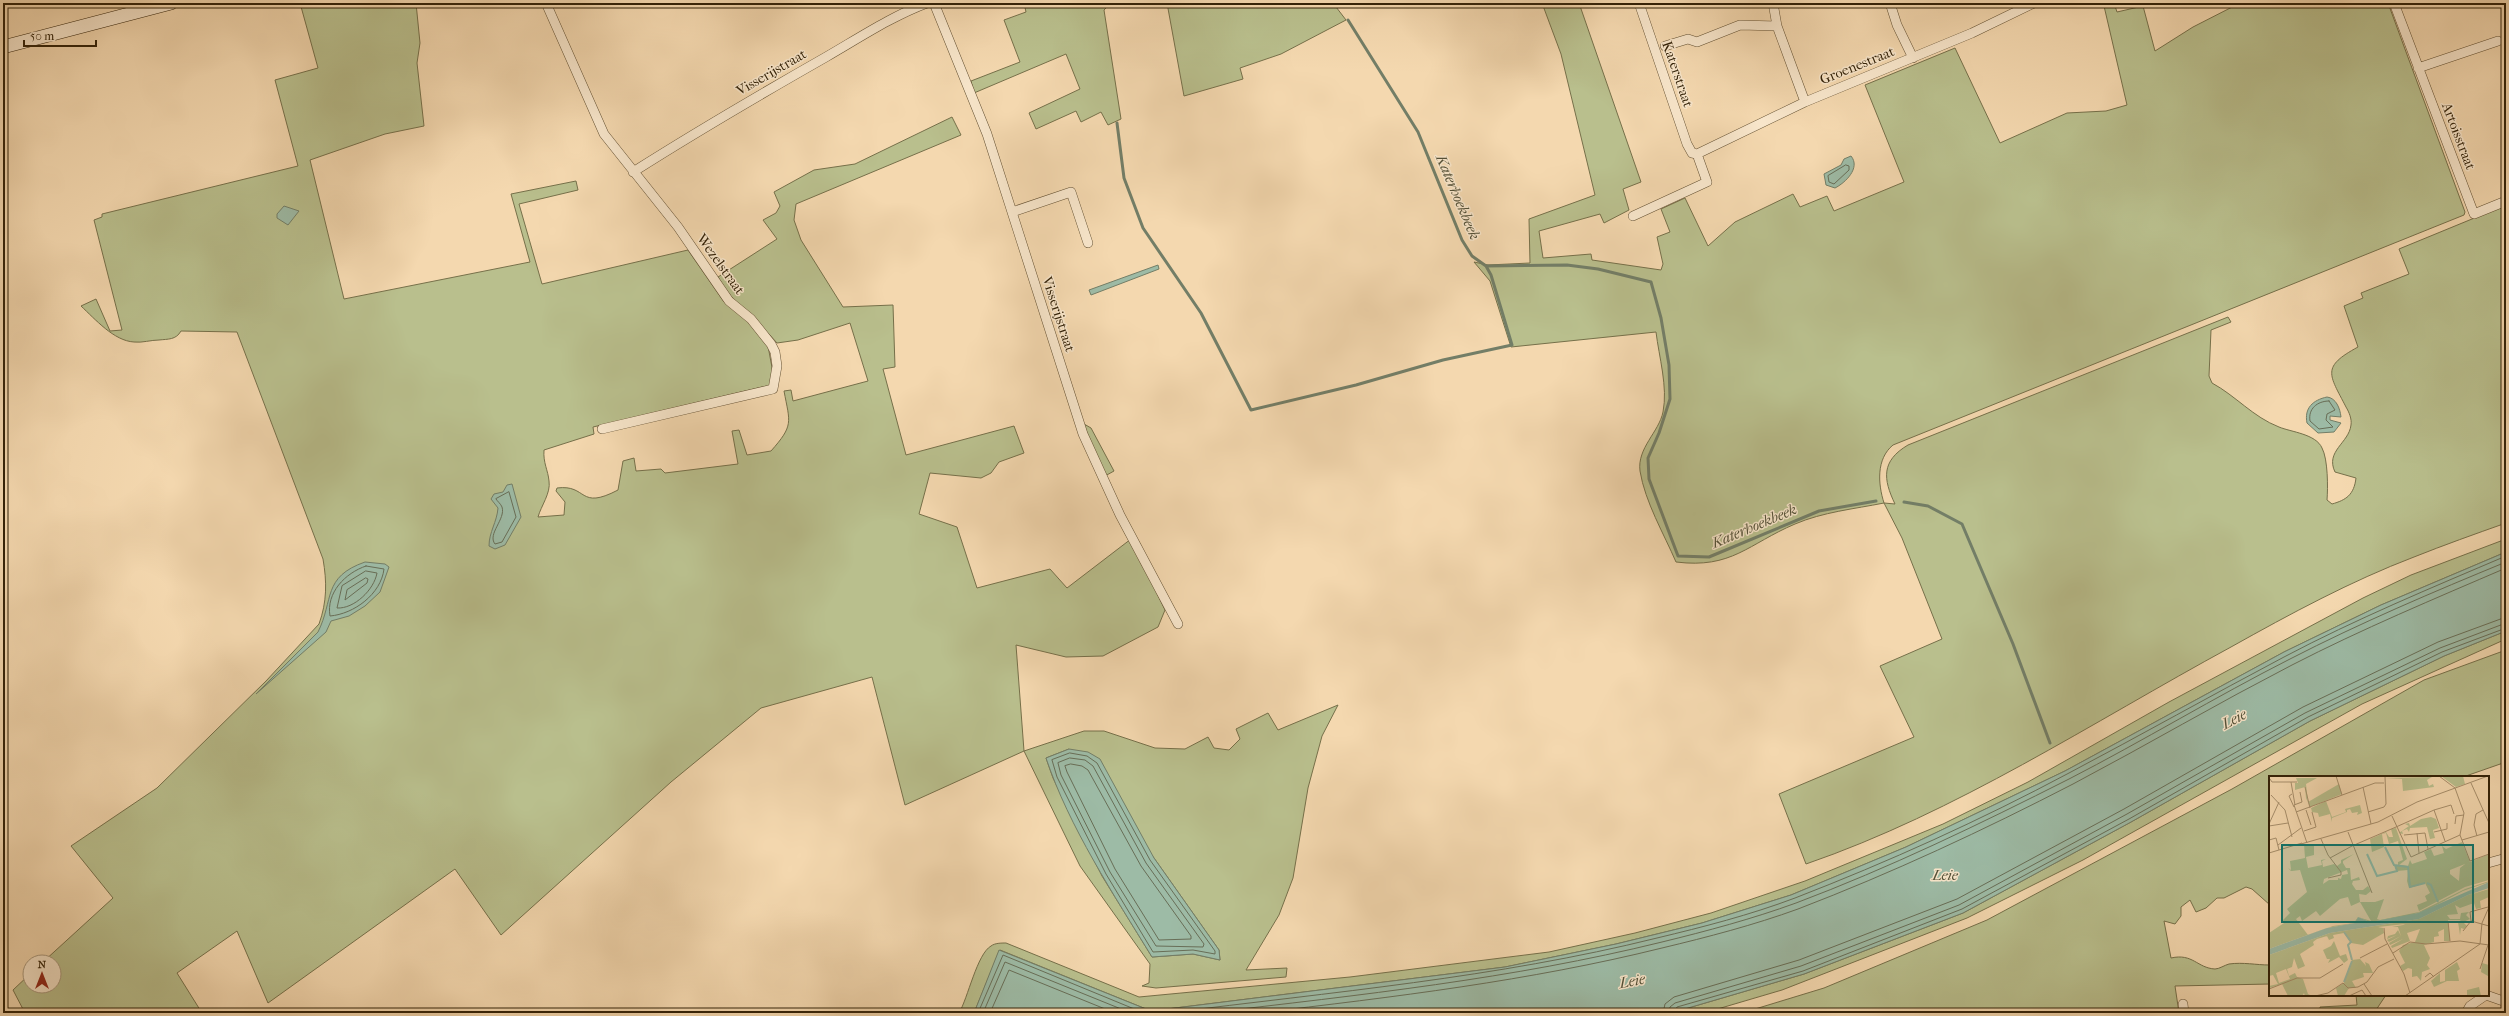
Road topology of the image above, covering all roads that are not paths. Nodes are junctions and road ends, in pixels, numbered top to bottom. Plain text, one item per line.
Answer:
1 (171, 3) edge
2 (546, 3) edge
3 (927, 3) edge
4 (934, 3) edge
5 (1639, 3) edge
6 (1773, 3) edge
7 (1890, 3) edge
8 (2034, 3) edge
9 (2394, 3) edge
10 (1778, 26) junction
11 (2498, 41) dead end
12 (1665, 46) dead end
13 (3, 47) edge
14 (1913, 58) junction
15 (2418, 68) junction
16 (1805, 102) junction
17 (1694, 153) junction
18 (633, 172) junction
19 (2506, 201) edge
20 (1012, 212) junction
21 (1633, 216) dead end
22 (1088, 243) dead end
23 (602, 429) dead end
24 (1178, 624) dead end
25 (2506, 858) edge
26 (2489, 863) edge
27 (2485, 996) edge
28 (2489, 996) edge
29 (2506, 1002) edge
30 (2466, 1013) edge

1 - 13 main road
2 - 18 street, Wezelstraat
3 - 18 street, Visserijstraat
4 - 20 street, Visserijstraat
5 - 17 street, Katerstraat
6 - 10 street
7 - 14 street
8 - 14 street, Groenestraat
9 - 15 street, Artoisstraat
10 - 12 street
10 - 16 street
11 - 15 street
14 - 16 street, Groenestraat
15 - 19 street, Artoisstraat
16 - 17 street, Groenestraat
17 - 21 street, Katerstraat
18 - 23 street, Wezelstraat
20 - 22 street
20 - 24 street, Visserijstraat
25 - 26 street
27 - 30 street
28 - 29 street

